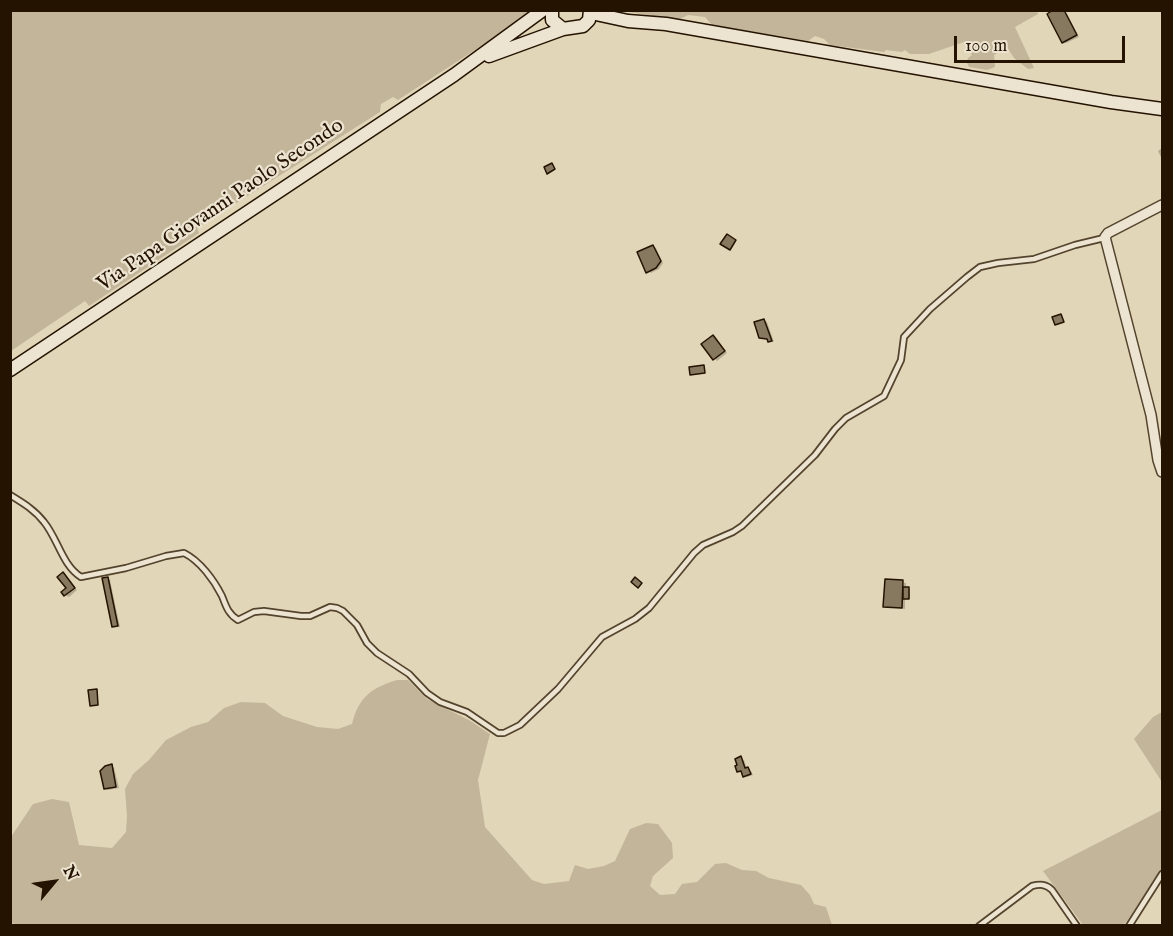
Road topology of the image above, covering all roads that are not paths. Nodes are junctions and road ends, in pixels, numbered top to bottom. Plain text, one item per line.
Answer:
1 (543, 10) edge
2 (552, 10) edge
3 (591, 12) edge
4 (628, 21) junction
5 (583, 26) junction
6 (563, 29) junction
7 (454, 75) junction
8 (1162, 109) edge
9 (1162, 205) edge
10 (1105, 237) junction
11 (10, 370) edge
12 (1162, 472) edge
13 (10, 495) edge
14 (1162, 874) edge
15 (979, 926) edge
16 (1077, 926) edge
17 (1129, 926) edge

1 - 7 main road
2 - 6 main road
3 - 4 main road
3 - 5 main road
4 - 5 main road
4 - 8 main road
5 - 6 main road
6 - 7 main road
7 - 11 main road, Via Papa Giovanni Paolo Secondo
9 - 10 street
10 - 12 street
10 - 13 lane
14 - 17 lane
15 - 16 lane

